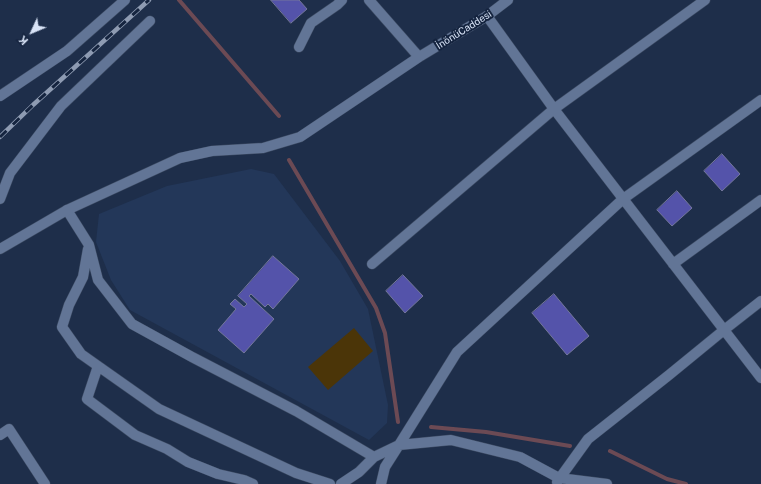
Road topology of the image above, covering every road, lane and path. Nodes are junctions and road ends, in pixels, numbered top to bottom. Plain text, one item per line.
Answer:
1 (125, 0) edge
2 (342, 0) edge
3 (369, 0) edge
4 (508, 0) edge
5 (705, 0) edge
6 (487, 16) junction
7 (150, 21) dead end
8 (299, 47) dead end
9 (419, 57) junction
10 (0, 96) edge
11 (761, 100) edge
12 (554, 109) junction
13 (0, 199) edge
14 (623, 199) junction
15 (761, 200) edge
16 (67, 210) junction
17 (88, 245) junction
18 (0, 249) edge
19 (372, 264) dead end
20 (673, 264) junction
21 (761, 301) edge
22 (724, 330) junction
23 (98, 366) junction
24 (761, 378) edge
25 (0, 435) edge
26 (399, 446) junction
27 (374, 457) junction
28 (558, 481) edge
29 (45, 484) edge
30 (253, 484) edge
31 (330, 484) edge
32 (341, 484) edge
33 (380, 484) edge
34 (607, 484) edge

1 - 10 street
2 - 8 street
3 - 9 street
4 - 6 street, İnönüCaddesi
5 - 12 street
6 - 9 street, İnönüCaddesi
6 - 12 street
7 - 13 street
9 - 16 street, İnönüCaddesi
11 - 14 street
12 - 14 street
12 - 19 street
14 - 20 street
14 - 26 street
15 - 20 street
16 - 17 street
16 - 18 street, İnönüCaddesi
17 - 23 street
17 - 27 street
20 - 22 street
21 - 22 street
22 - 24 street
22 - 28 street
23 - 30 street
23 - 31 street
25 - 29 street
26 - 27 street
26 - 28 street
26 - 33 street
27 - 32 street
28 - 34 street

